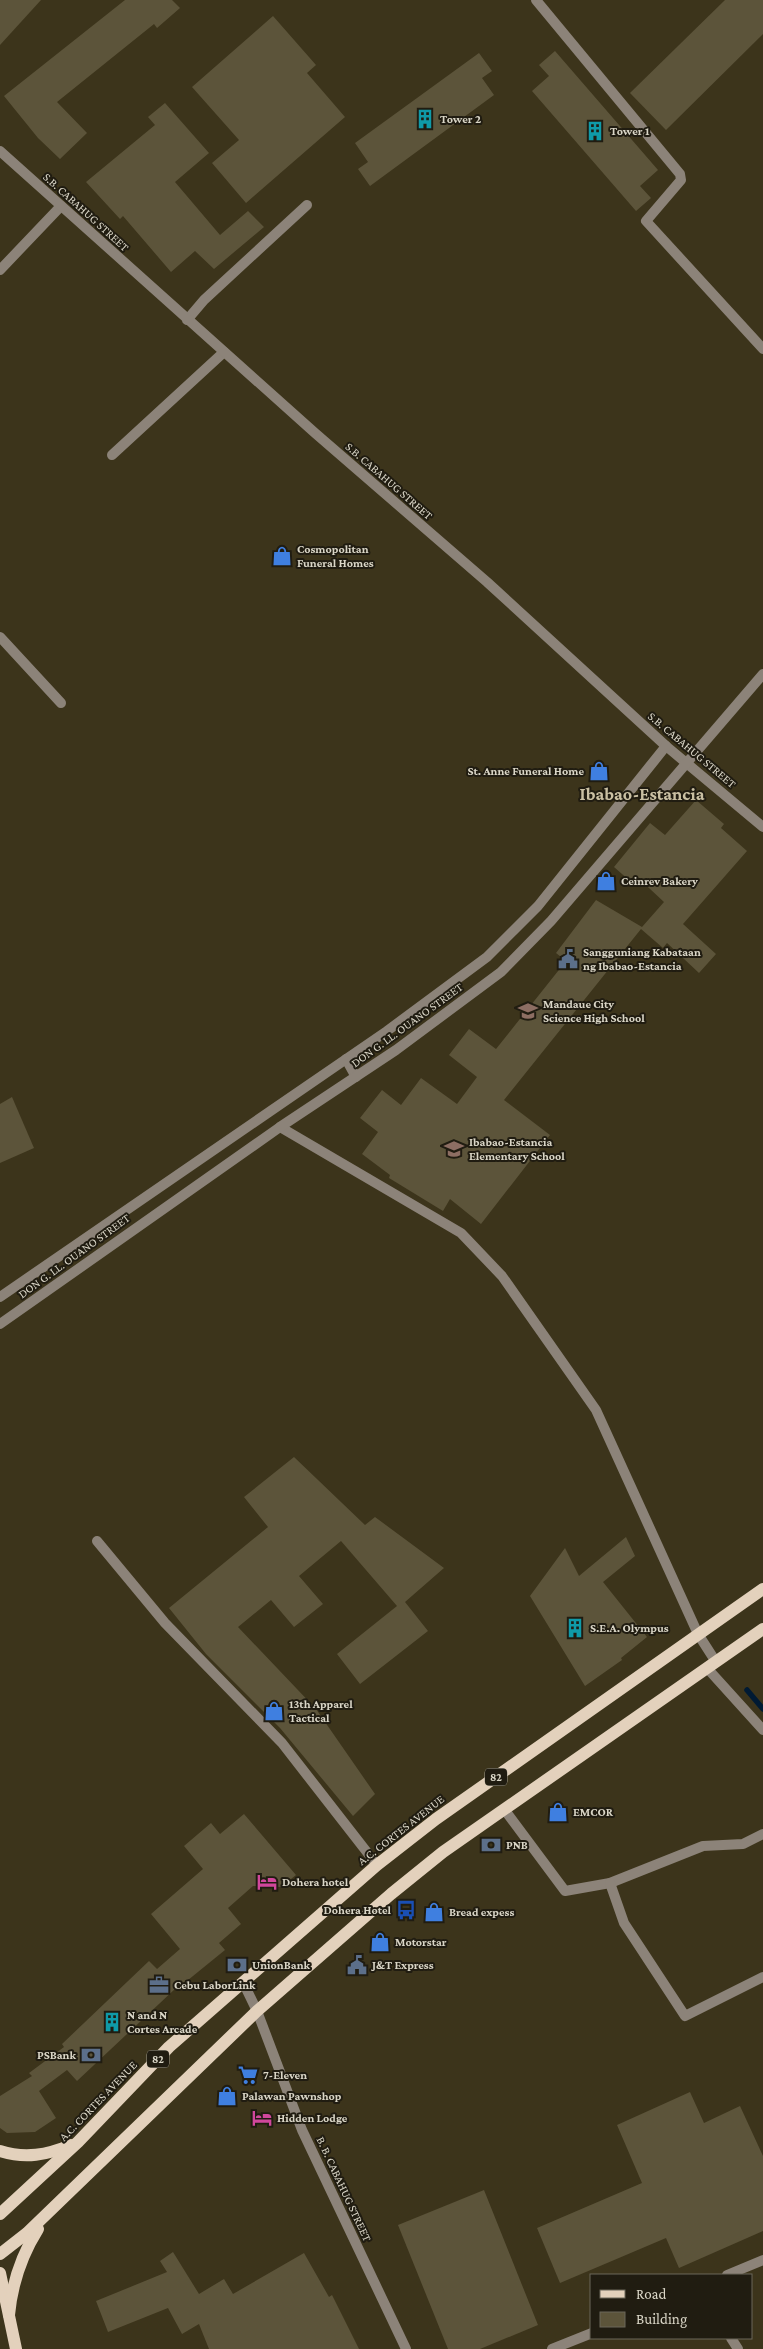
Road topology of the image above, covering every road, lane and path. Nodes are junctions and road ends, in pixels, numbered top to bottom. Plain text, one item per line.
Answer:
1 (536, 0) edge
2 (0, 151) edge
3 (307, 205) dead end
4 (61, 206) junction
5 (0, 270) edge
6 (187, 320) junction
7 (763, 349) edge
8 (224, 352) junction
9 (112, 455) dead end
10 (0, 637) edge
11 (763, 674) edge
12 (61, 703) dead end
13 (666, 746) junction
14 (686, 763) junction
15 (763, 827) edge
16 (538, 906) junction
17 (551, 921) junction
18 (346, 1060) junction
19 (356, 1077) junction
20 (280, 1127) junction
21 (132, 1207) junction
22 (143, 1222) junction
23 (0, 1298) edge
24 (0, 1324) edge
25 (96, 1541) dead end
26 (763, 1589) edge
27 (763, 1629) edge
28 (698, 1634) junction
29 (712, 1665) junction
30 (763, 1730) edge
31 (504, 1809) junction
32 (763, 1834) edge
33 (378, 1865) junction
34 (610, 1883) junction
35 (763, 1977) edge
36 (243, 1982) junction
37 (257, 2011) junction
38 (78, 2142) junction
39 (0, 2151) edge
40 (50, 2212) junction
41 (0, 2214) edge
42 (0, 2254) edge
43 (763, 2260) edge
44 (0, 2273) edge
45 (729, 2274) edge
46 (4, 2315) edge
47 (590, 2334) edge
48 (16, 2349) edge
49 (406, 2349) edge
50 (552, 2349) edge

1 - 7 street
2 - 4 street, S.B. CABAHUG STREET
3 - 6 street
4 - 5 street
4 - 6 street, S.B. CABAHUG STREET
6 - 8 street, S.B. CABAHUG STREET
8 - 9 street
8 - 13 street, S.B. CABAHUG STREET
10 - 12 street
11 - 14 street, DON G. LL. OUANO STREET
13 - 14 street, S.B. CABAHUG STREET
13 - 16 street, DON G. LL. OUANO STREET
14 - 15 street, S.B. CABAHUG STREET
14 - 17 street, DON G. LL. OUANO STREET
16 - 17 street
16 - 18 street, DON G. LL. OUANO STREET
17 - 19 street, DON G. LL. OUANO STREET
18 - 19 street
18 - 21 street, DON G. LL. OUANO STREET
19 - 20 street, DON G. LL. OUANO STREET
20 - 22 street, DON G. LL. OUANO STREET
20 - 28 street
21 - 22 street
21 - 23 street, DON G. LL. OUANO STREET
22 - 24 street, DON G. LL. OUANO STREET
25 - 33 street
26 - 28 main road, A.C. CORTES AVENUE / 82
27 - 29 main road, 82
28 - 29 street
28 - 33 main road, A.C. CORTES AVENUE / 82
29 - 30 street
29 - 31 main road, 82
31 - 34 street
31 - 37 main road, 82
32 - 34 street
33 - 36 main road, A.C. CORTES AVENUE / 82
34 - 35 street
36 - 37 street, B. B. CABAHUG STREET
36 - 38 main road, A.C. CORTES AVENUE / 82
37 - 40 main road, 82
37 - 49 street, B. B. CABAHUG STREET
38 - 39 main road
38 - 41 main road, A.C. CORTES AVENUE / 82
40 - 42 main road, 82
40 - 46 main road
43 - 45 street
44 - 46 main road
46 - 48 main road
47 - 50 street

